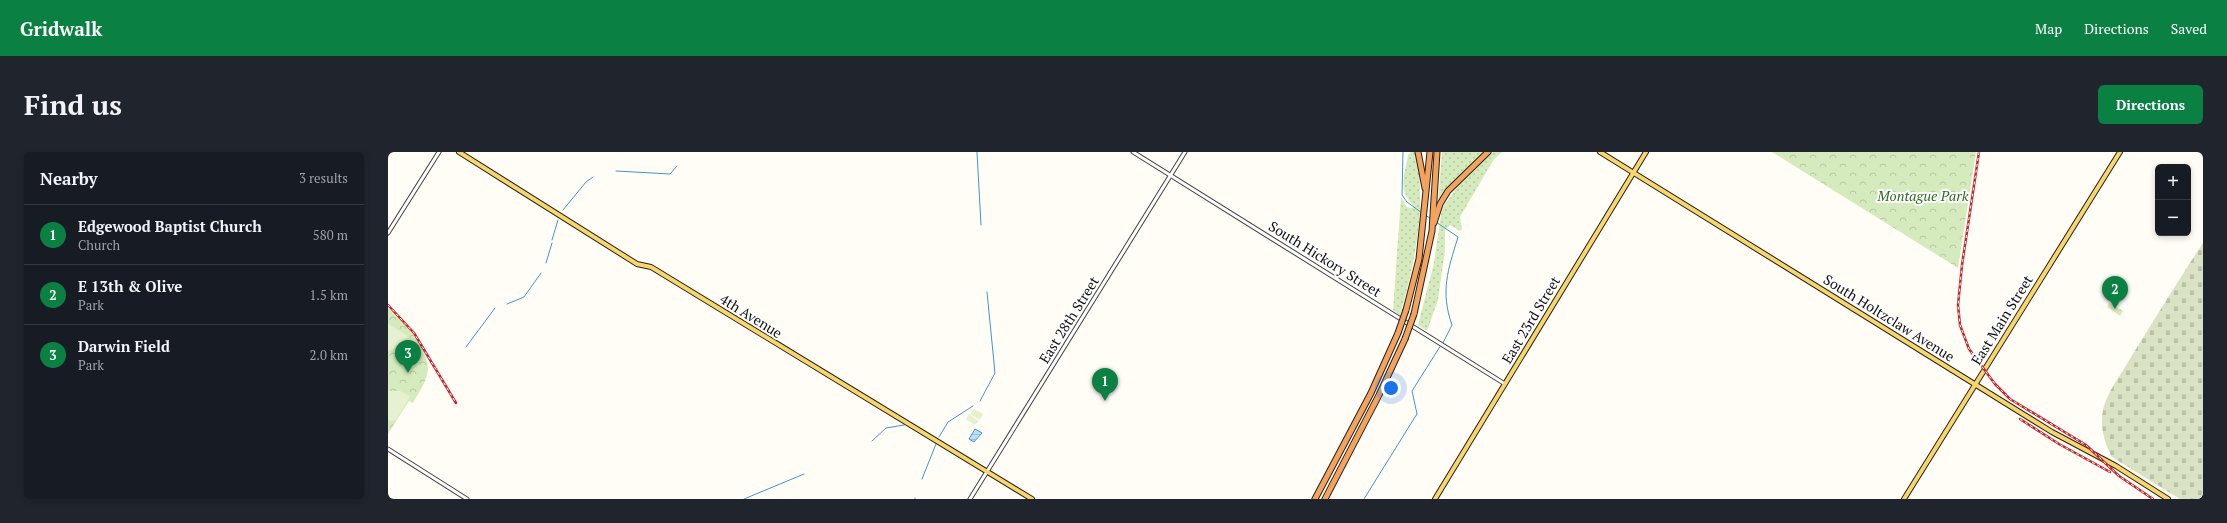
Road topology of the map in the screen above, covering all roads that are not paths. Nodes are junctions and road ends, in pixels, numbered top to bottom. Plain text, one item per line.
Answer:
1 (439, 152) edge
2 (459, 152) edge
3 (1133, 152) edge
4 (1185, 152) edge
5 (1418, 152) edge
6 (1430, 152) edge
7 (1437, 152) edge
8 (1488, 152) edge
9 (1600, 152) edge
10 (1646, 152) edge
11 (2120, 152) edge
12 (1633, 172) junction
13 (1171, 175) junction
14 (1426, 198) junction
15 (1432, 231) junction
16 (388, 233) edge
17 (1505, 384) junction
18 (1975, 385) junction
19 (388, 449) edge
20 (988, 471) junction
21 (468, 499) edge
22 (970, 499) edge
23 (1032, 499) edge
24 (1314, 499) edge
25 (1324, 499) edge
26 (1435, 499) edge
27 (1904, 499) edge
28 (2168, 499) edge

1 - 16 street
2 - 20 main road, 4th Avenue
3 - 13 street, South Hickory Street
4 - 13 street, East 28th Street
5 - 14 highway
6 - 14 highway
7 - 15 highway
8 - 15 highway
9 - 12 main road, South Holtzclaw Avenue
10 - 12 main road, East 23rd Street
11 - 18 main road, East Main Street
12 - 17 main road, East 23rd Street
12 - 18 main road, South Holtzclaw Avenue
13 - 17 street, South Hickory Street
13 - 20 street, East 28th Street
14 - 24 highway, bridge
15 - 25 highway, bridge
17 - 26 main road, East 23rd Street
18 - 27 main road, East Main Street
18 - 28 main road, South Holtzclaw Avenue
19 - 21 street
20 - 22 street, East 28th Street
20 - 23 main road, 4th Avenue

